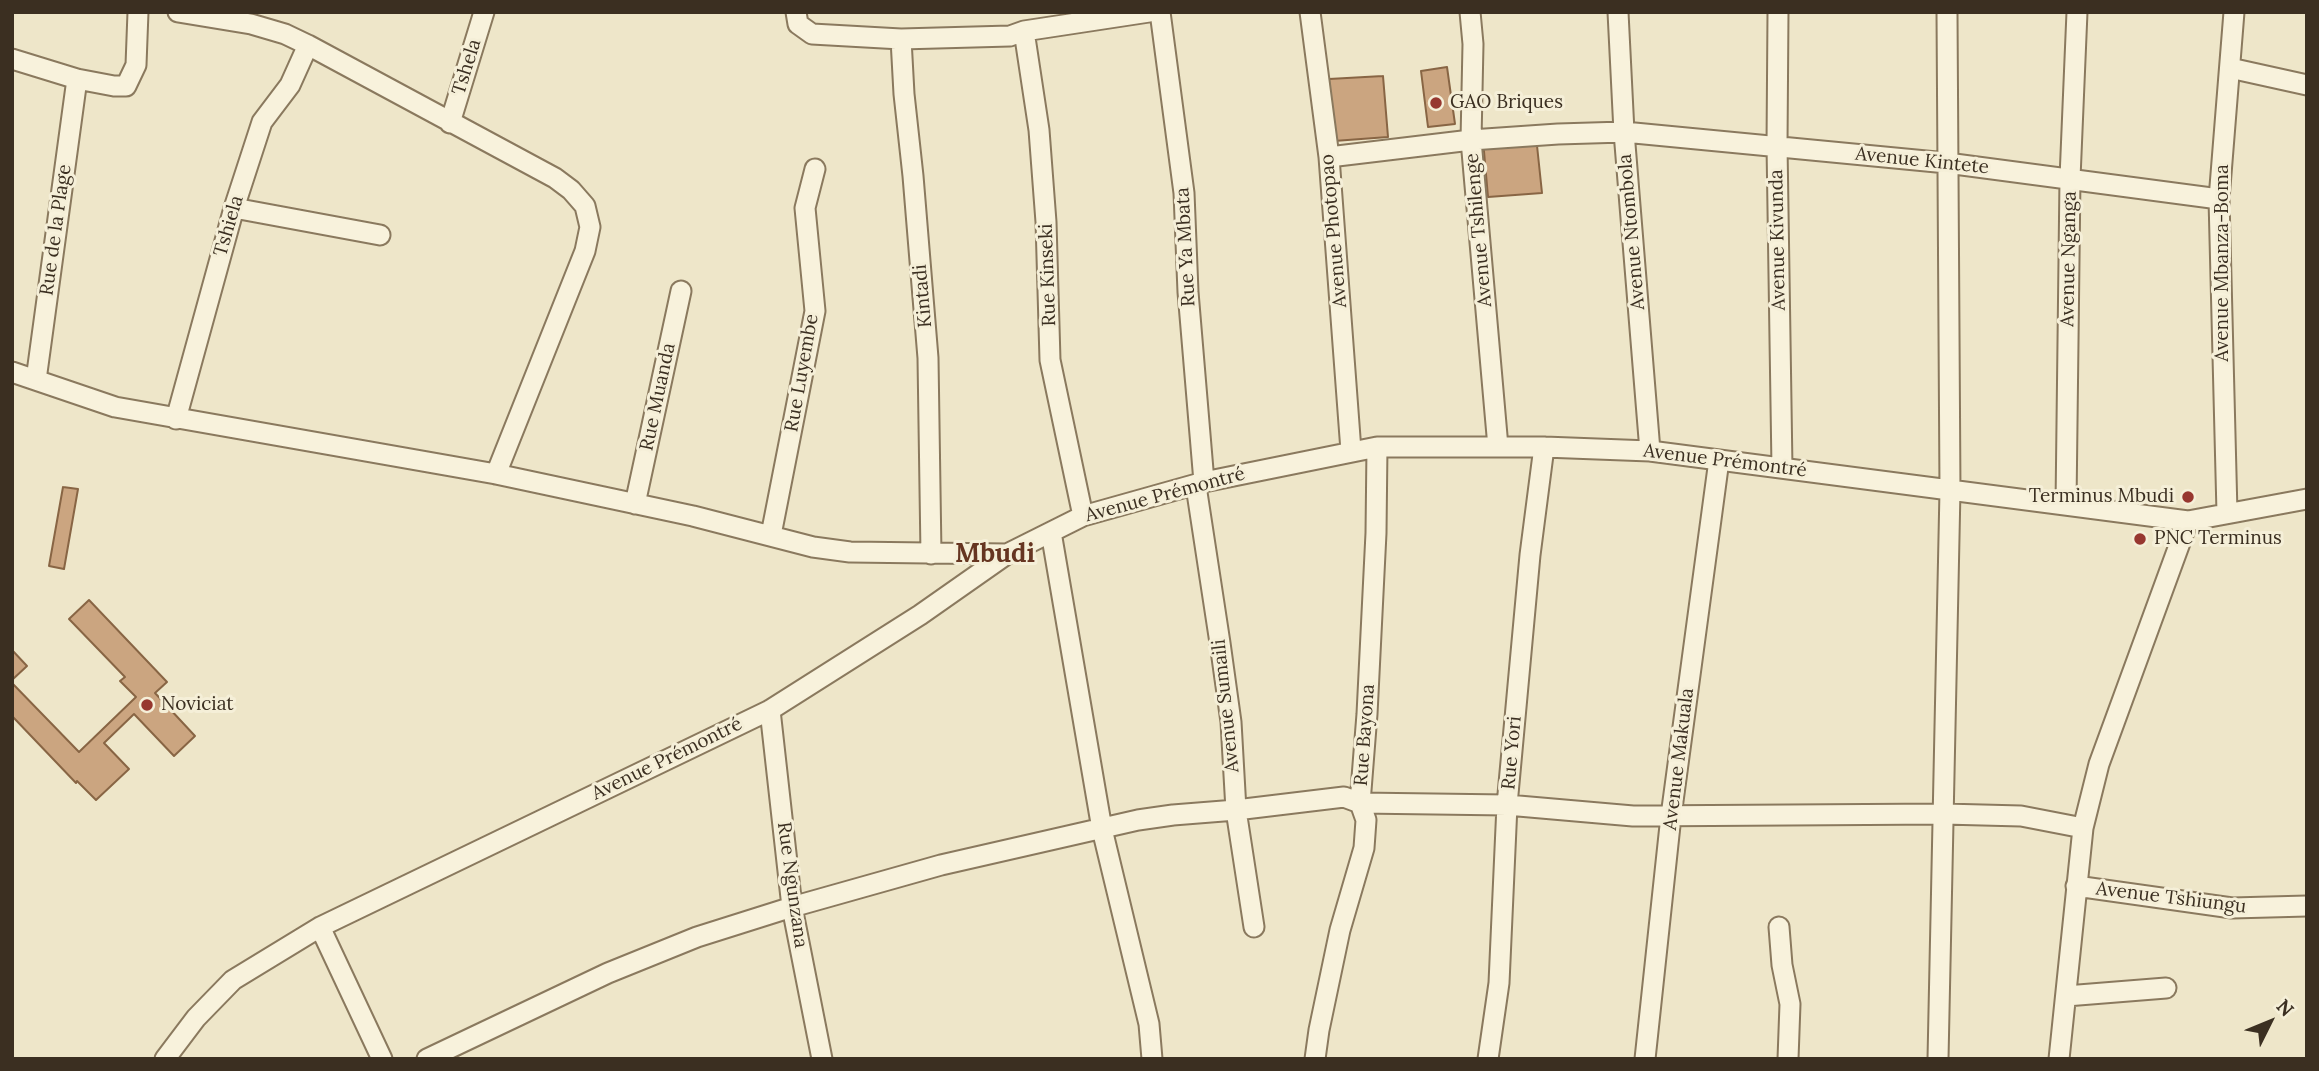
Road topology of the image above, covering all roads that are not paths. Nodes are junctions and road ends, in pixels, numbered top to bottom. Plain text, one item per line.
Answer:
1 (138, 12) edge
2 (178, 12) edge
3 (484, 12) edge
4 (796, 12) edge
5 (1149, 12) edge
6 (1160, 12) edge
7 (1310, 12) edge
8 (1470, 12) edge
9 (1618, 12) edge
10 (1778, 12) edge
11 (1947, 12) edge
12 (2077, 12) edge
13 (2234, 12) edge
14 (1024, 31) junction
15 (901, 39) junction
16 (308, 45) junction
17 (12, 59) edge
18 (2230, 68) junction
19 (77, 79) junction
20 (2307, 85) edge
21 (450, 122) junction
22 (1624, 132) junction
23 (1471, 140) junction
24 (1777, 145) junction
25 (1329, 157) junction
26 (1947, 163) junction
27 (815, 169) dead end
28 (2070, 178) junction
29 (2219, 199) junction
30 (234, 208) junction
31 (380, 235) dead end
32 (681, 291) dead end
33 (12, 372) edge
34 (36, 380) junction
35 (176, 419) junction
36 (1377, 447) junction
37 (1498, 447) junction
38 (1544, 447) junction
39 (1351, 451) junction
40 (1650, 451) junction
41 (1719, 460) junction
42 (1782, 468) junction
43 (496, 474) junction
44 (1200, 484) junction
45 (1950, 490) junction
46 (2307, 499) edge
47 (635, 504) junction
48 (2066, 505) junction
49 (2227, 513) junction
50 (1083, 516) junction
51 (2188, 521) junction
52 (1051, 533) junction
53 (771, 535) junction
54 (931, 554) junction
55 (1007, 554) junction
56 (770, 710) junction
57 (1360, 803) junction
58 (1507, 805) junction
59 (1236, 810) junction
60 (1944, 814) junction
61 (1671, 816) junction
62 (2083, 828) junction
63 (1102, 829) junction
64 (2076, 886) junction
65 (2307, 906) edge
66 (792, 907) junction
67 (320, 927) junction
68 (1254, 927) dead end
69 (1779, 927) dead end
70 (2166, 988) dead end
71 (2066, 996) junction
72 (165, 1059) edge
73 (382, 1059) edge
74 (427, 1059) edge
75 (822, 1059) edge
76 (1152, 1059) edge
77 (1315, 1059) edge
78 (1488, 1059) edge
79 (1645, 1059) edge
80 (1788, 1059) edge
81 (1938, 1059) edge
82 (2059, 1059) edge

1 - 19 street
2 - 16 street
3 - 21 street, Tshela
4 - 15 street
5 - 14 street
6 - 44 street, Rue Ya Mbata
7 - 25 street, Avenue Photopao
8 - 23 street, Avenue Tshilenge
9 - 22 street, Avenue Ntombola
10 - 24 street, Avenue Kivunda
11 - 26 street
12 - 28 street, Avenue Nganga
13 - 18 street, Avenue Mbanza-Boma
14 - 15 street
14 - 50 street, Rue Kinseki
15 - 54 street, Kintadi
16 - 21 street
16 - 30 street, Tshiela
17 - 19 street
18 - 20 street
18 - 29 street, Avenue Mbanza-Boma
19 - 34 street, Rue de la Plage
21 - 43 street
22 - 23 street, Avenue Kintete
22 - 24 street, Avenue Kintete
22 - 40 street, Avenue Ntombola
23 - 25 street, Avenue Kintete
23 - 37 street, Avenue Tshilenge
24 - 26 street, Avenue Kintete
24 - 42 street, Avenue Kivunda
25 - 39 street, Avenue Photopao
26 - 28 street, Avenue Kintete
26 - 45 street
27 - 53 street, Rue Luyembe
28 - 29 street, Avenue Kintete
28 - 48 street, Avenue Nganga
29 - 49 street, Avenue Mbanza-Boma
30 - 31 street
30 - 35 street, Tshiela
32 - 47 street, Rue Muanda
33 - 34 street
34 - 35 street
35 - 43 street
36 - 37 street, Avenue Prémontré
36 - 39 street, Avenue Prémontré
36 - 57 street, Rue Bayona
37 - 38 street, Avenue Prémontré
38 - 40 street, Avenue Prémontré
38 - 58 street, Rue Yori
39 - 44 street, Avenue Prémontré
40 - 41 street, Avenue Prémontré
41 - 42 street, Avenue Prémontré
41 - 61 street, Avenue Makuala
42 - 45 street, Avenue Prémontré
43 - 47 street
44 - 50 street, Avenue Prémontré
44 - 59 street, Avenue Sumaili
45 - 48 street, Avenue Prémontré
45 - 60 street
46 - 49 street, Avenue Prémontré
47 - 53 street
48 - 51 street, Avenue Prémontré
49 - 51 street, Avenue Prémontré
50 - 52 street, Avenue Prémontré
51 - 62 street
52 - 55 street, Avenue Prémontré
52 - 63 street
53 - 54 street
54 - 55 street
55 - 56 street, Avenue Prémontré
56 - 66 street, Rue Ngunzana
56 - 67 street, Avenue Prémontré
57 - 58 street
57 - 59 street
57 - 77 street, Rue Bayona
58 - 61 street
58 - 78 street, Rue Yori
59 - 63 street
59 - 68 street, Avenue Sumaili
60 - 61 street
60 - 62 street
60 - 81 street
61 - 79 street, Avenue Makuala
62 - 64 street
63 - 66 street
63 - 76 street
64 - 65 street, Avenue Tshiungu
64 - 71 street
66 - 74 street
66 - 75 street, Rue Ngunzana
67 - 72 street, Avenue Prémontré
67 - 73 street
69 - 80 street
70 - 71 street
71 - 82 street

